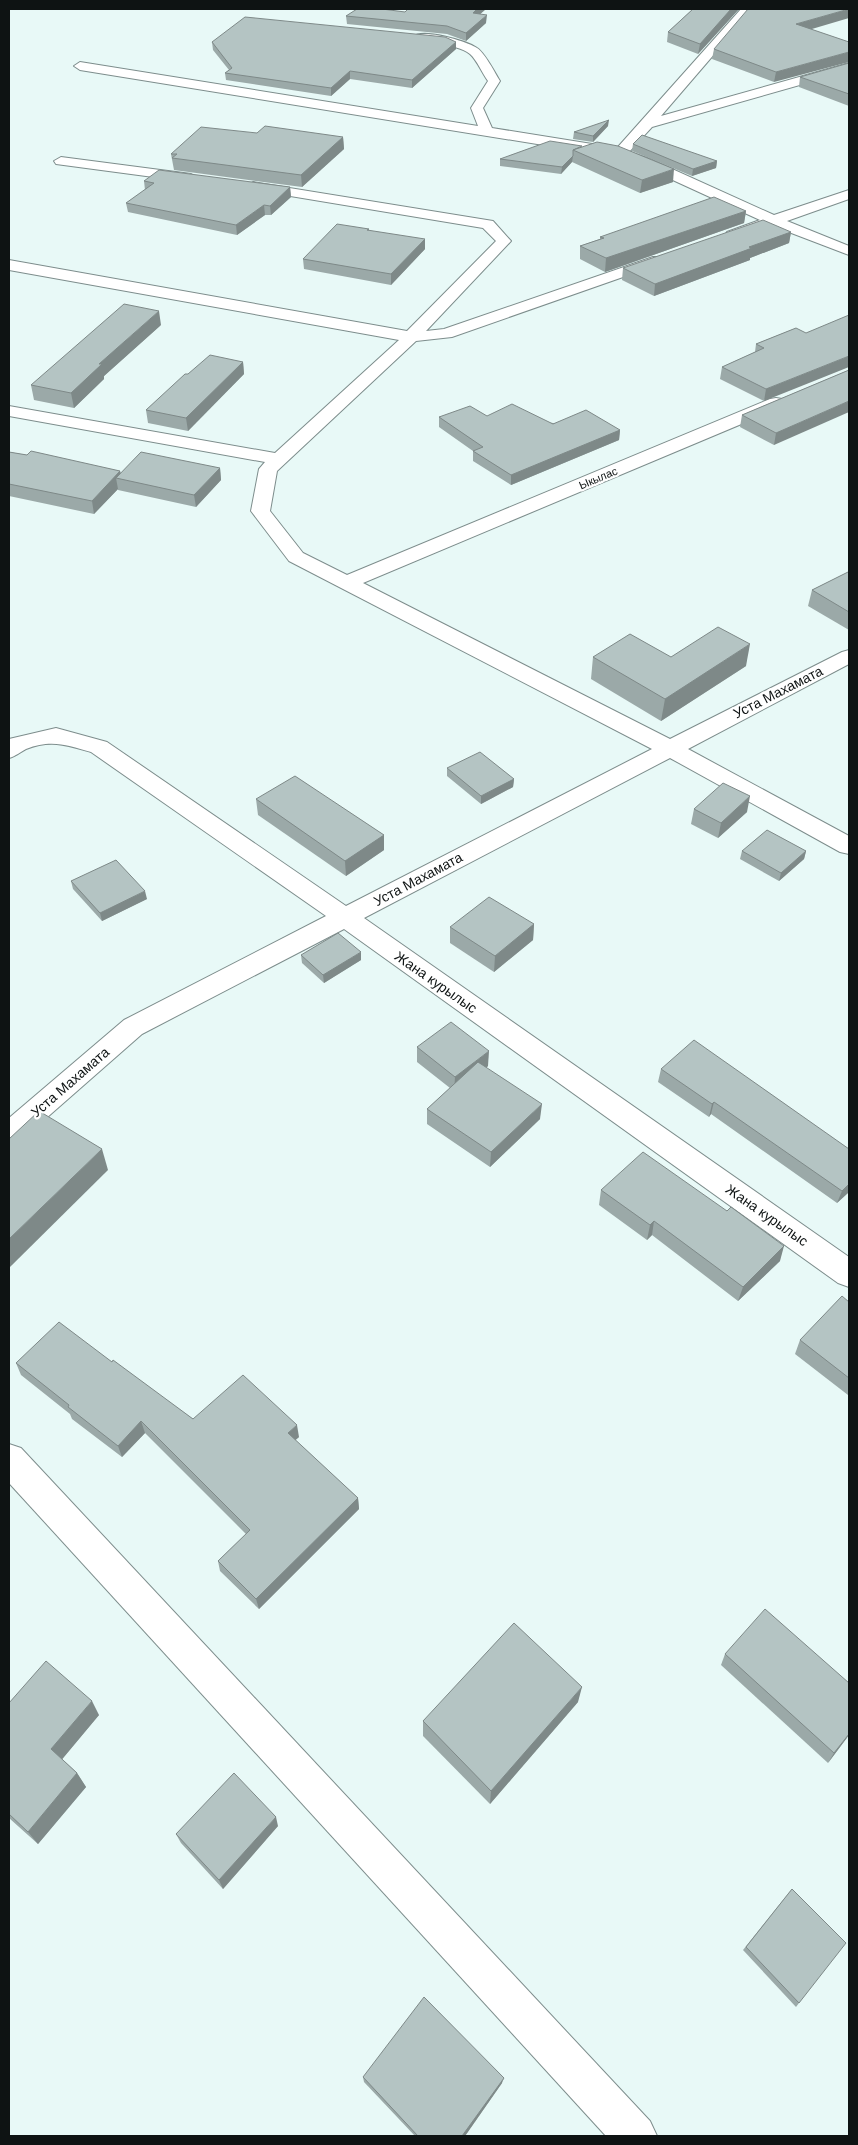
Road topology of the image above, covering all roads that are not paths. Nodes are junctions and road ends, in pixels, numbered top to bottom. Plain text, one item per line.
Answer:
1 (747, 9) edge
2 (407, 36) edge
3 (80, 66) dead end
4 (849, 67) edge
5 (647, 124) junction
6 (486, 130) junction
7 (620, 153) junction
8 (61, 161) dead end
9 (205, 180) edge
10 (234, 183) edge
11 (849, 194) edge
12 (772, 220) junction
13 (716, 240) edge
14 (849, 251) edge
15 (669, 257) edge
16 (9, 265) edge
17 (412, 337) junction
18 (794, 396) edge
19 (9, 411) edge
20 (278, 459) junction
21 (346, 583) junction
22 (849, 656) edge
23 (669, 748) junction
24 (9, 752) edge
25 (849, 846) edge
26 (345, 917) junction
27 (9, 1134) edge
28 (849, 1274) edge
29 (9, 1459) edge
30 (635, 2136) edge

1 - 5 street
2 - 6 street
3 - 6 street
4 - 5 street
5 - 7 street
6 - 7 street
7 - 12 street
8 - 9 street
10 - 17 street
11 - 12 street
12 - 13 street
12 - 14 street
15 - 17 street
16 - 17 street
17 - 20 street
18 - 21 street, Ыкылас
19 - 20 street
20 - 21 street
21 - 23 street
22 - 23 street, Уста Махамата
23 - 25 street
23 - 26 street, Уста Махамата
24 - 26 street, Жана курылыс
26 - 27 street, Уста Махамата
26 - 28 street, Жана курылыс
29 - 30 street

